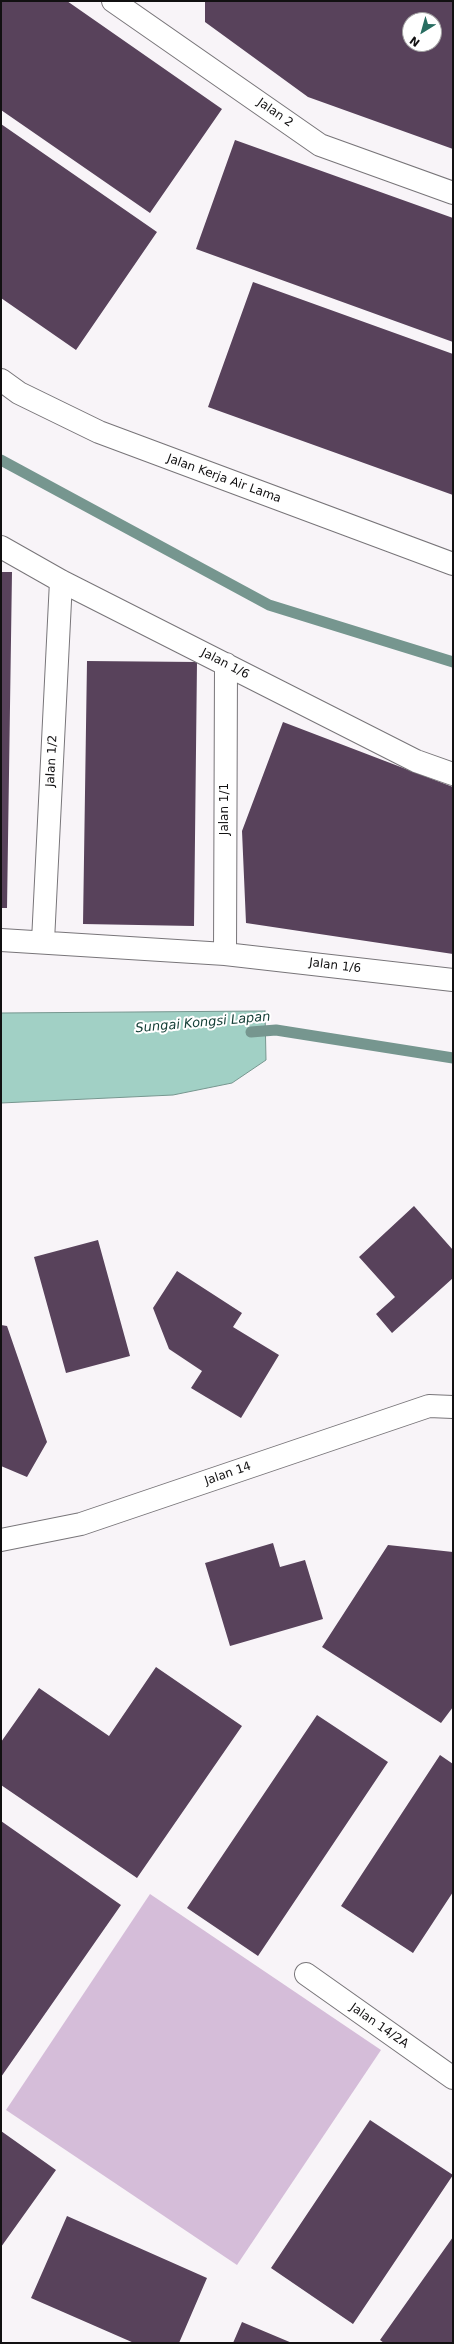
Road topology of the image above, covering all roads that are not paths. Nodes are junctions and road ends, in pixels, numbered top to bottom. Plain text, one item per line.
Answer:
1 (113, 1) edge
2 (453, 193) edge
3 (1, 380) edge
4 (1, 547) edge
5 (453, 564) edge
6 (61, 580) junction
7 (226, 664) junction
8 (453, 774) edge
9 (1, 940) edge
10 (43, 941) junction
11 (225, 954) junction
12 (453, 980) edge
13 (453, 1407) edge
14 (1, 1540) edge
15 (306, 1974) dead end
16 (453, 2078) edge

1 - 2 street, Jalan 2
3 - 5 street, Jalan Kerja Air Lama
4 - 6 street, Jalan 1/6
6 - 7 street, Jalan 1/6
6 - 10 street, Jalan 1/2
7 - 8 street, Jalan 1/6
7 - 11 street, Jalan 1/1
9 - 10 street, Jalan 1/6
10 - 11 street, Jalan 1/6
11 - 12 street, Jalan 1/6
13 - 14 street, Jalan 14
15 - 16 street, Jalan 14/2A

